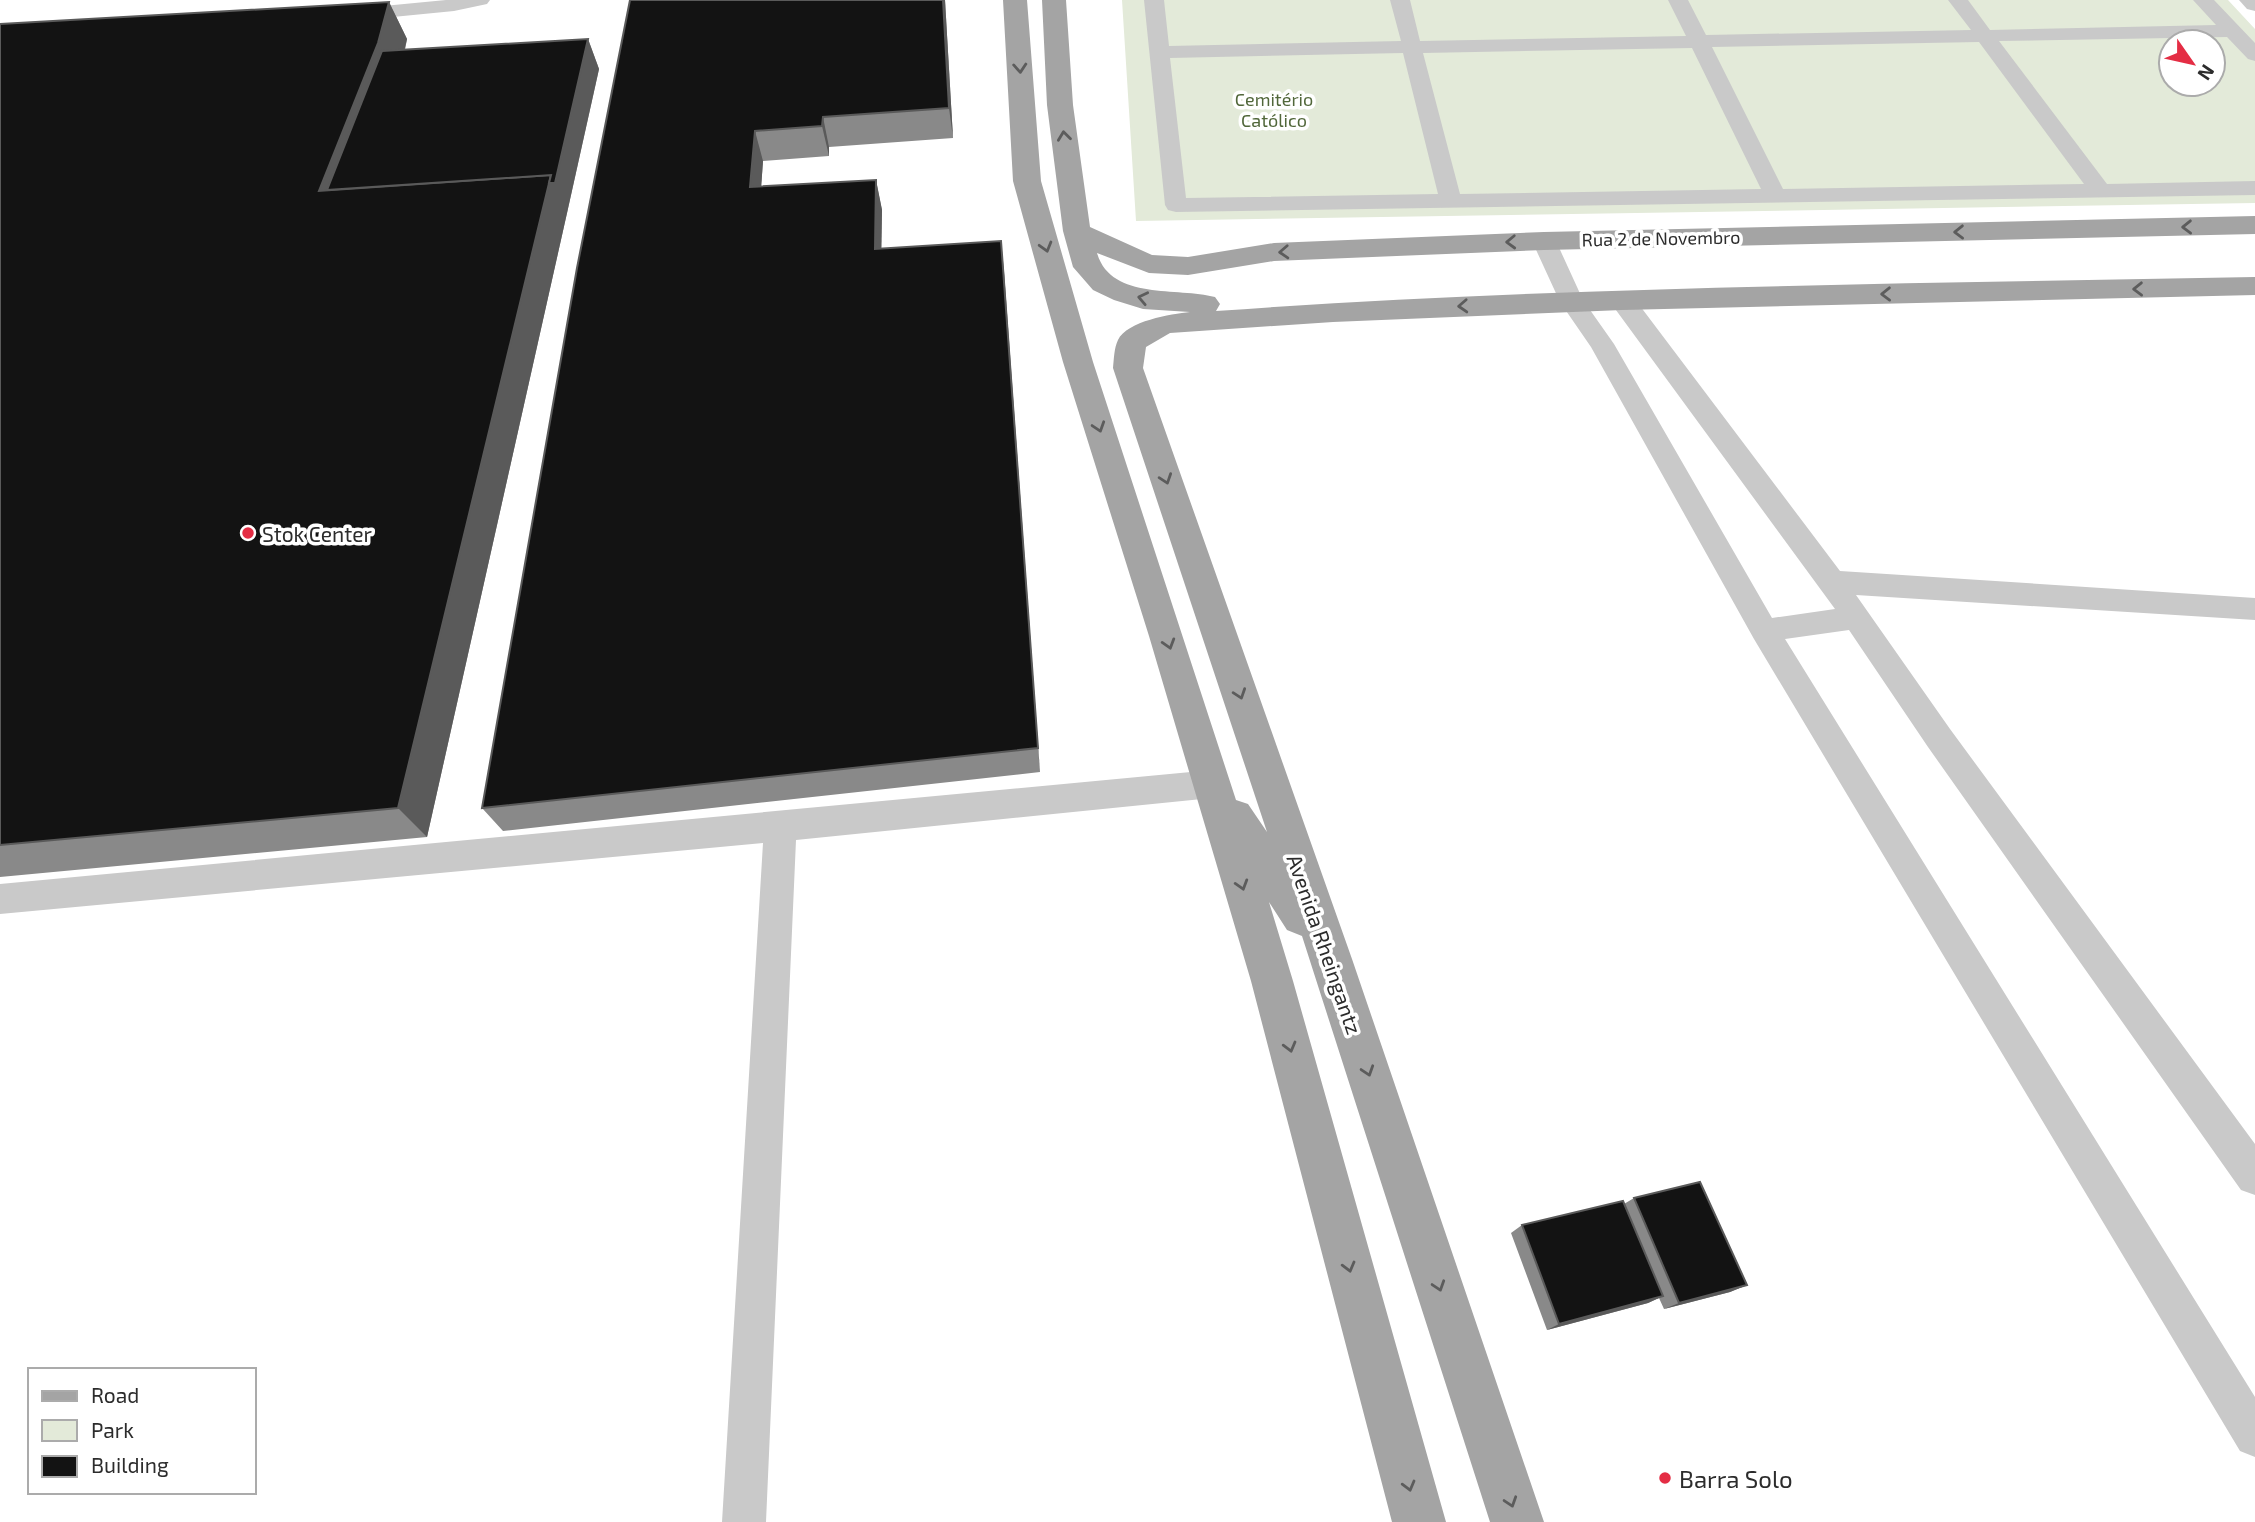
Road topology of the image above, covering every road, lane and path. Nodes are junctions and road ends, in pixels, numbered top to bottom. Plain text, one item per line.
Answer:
1 (480, 0) edge
2 (1015, 0) edge
3 (1054, 0) edge
4 (1153, 0) edge
5 (1400, 0) edge
6 (1678, 0) edge
7 (1958, 0) edge
8 (2203, 0) edge
9 (2251, 0) edge
10 (2255, 4) edge
11 (334, 17) edge
12 (2232, 31) junction
13 (1985, 36) junction
14 (1699, 42) junction
15 (1412, 47) junction
16 (1159, 52) junction
17 (2255, 55) edge
18 (2255, 188) edge
19 (2101, 191) junction
20 (1776, 196) junction
21 (1451, 201) junction
22 (2255, 225) edge
23 (1077, 230) junction
24 (1544, 241) junction
25 (2255, 286) edge
26 (1622, 300) junction
27 (1572, 302) junction
28 (1333, 312) junction
29 (1832, 582) junction
30 (2255, 609) edge
31 (1856, 617) junction
32 (1764, 631) junction
33 (1267, 774) junction
34 (1212, 784) junction
35 (780, 827) junction
36 (1269, 868) junction
37 (0, 899) edge
38 (1331, 959) junction
39 (1272, 981) junction
40 (2255, 1176) edge
41 (2255, 1436) edge
42 (744, 1522) edge
43 (1419, 1522) edge
44 (1517, 1522) edge

1 - 11 lane
2 -> 34 main road
23 -> 3 main road
4 - 16 lane
5 - 15 lane
6 - 14 lane
7 - 13 lane
8 - 12 lane
9 - 10 street
12 - 13 lane
12 - 17 lane
13 - 14 lane
13 - 19 lane
14 - 15 lane
14 - 20 lane
15 - 16 lane
15 - 21 lane
16 - 21 lane
18 - 19 lane
19 - 20 lane
20 - 21 lane
22 -> 24 main road, Rua 2 de Novembro
24 -> 23 main road, Rua 2 de Novembro
28 -> 23 main road
24 - 27 lane
25 -> 26 main road
26 - 27 main road
26 - 29 lane
27 -> 28 main road
27 - 32 lane
28 -> 33 main road, Avenida Rheingantz
29 - 30 lane
29 - 31 lane
31 - 32 lane
31 - 40 lane
32 - 41 lane
33 - 36 main road
33 - 38 main road, Avenida Rheingantz
34 - 35 lane
34 - 36 main road
34 -> 39 main road
35 - 37 lane
35 - 42 lane
36 - 38 main road
36 - 39 main road
38 -> 44 main road, Avenida Rheingantz
39 -> 43 main road

